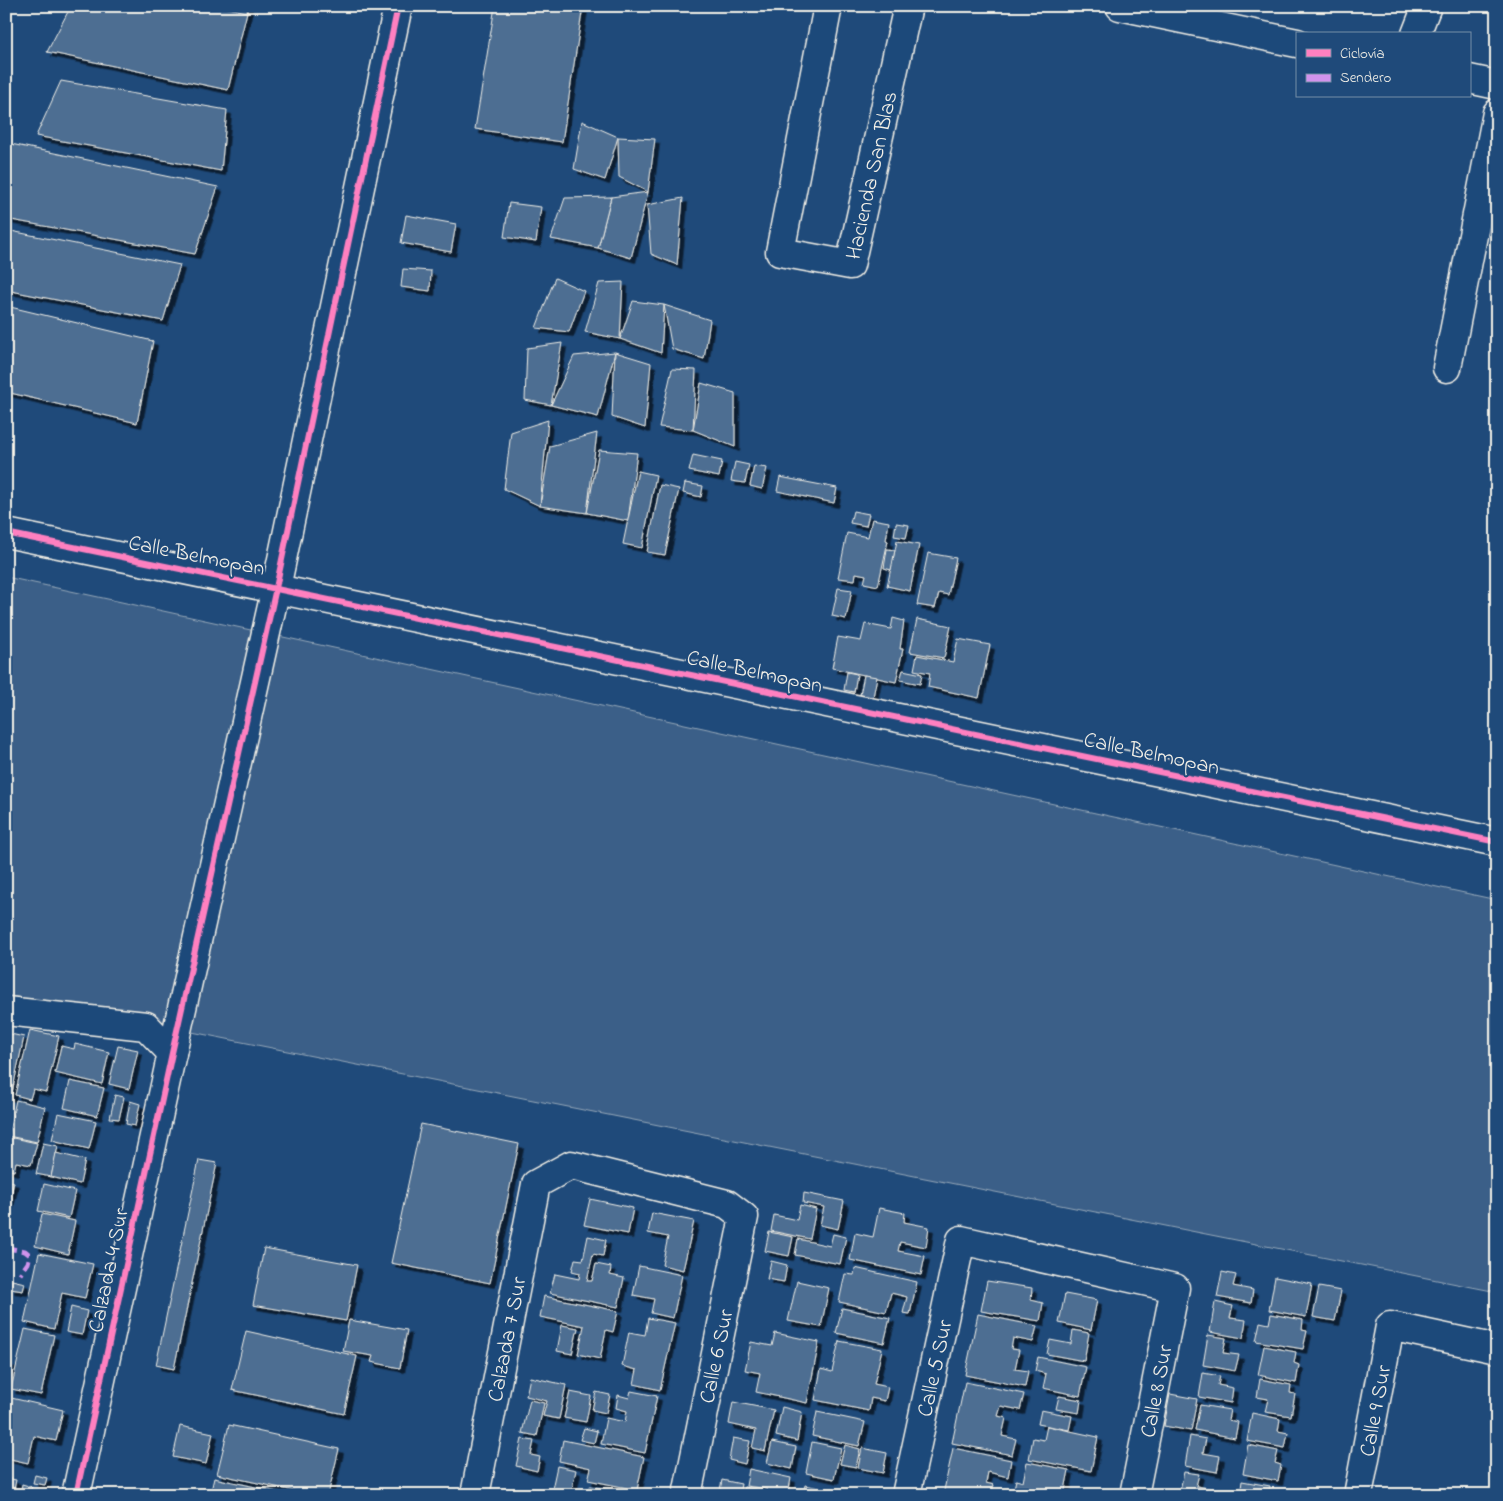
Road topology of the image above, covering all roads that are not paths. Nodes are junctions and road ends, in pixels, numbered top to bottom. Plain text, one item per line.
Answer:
1 (398, 6) edge
2 (828, 6) edge
3 (908, 6) edge
4 (1120, 6) edge
5 (1427, 6) edge
6 (1417, 32) edge
7 (1296, 43) edge
8 (1470, 79) edge
9 (1497, 85) edge
10 (1497, 113) edge
11 (1447, 368) dead end
12 (6, 533) edge
13 (276, 588) junction
14 (1497, 842) edge
15 (6, 1011) edge
16 (172, 1053) junction
17 (536, 1184) joint
18 (1175, 1288) joint
19 (1497, 1349) edge
20 (76, 1495) edge
21 (475, 1495) edge
22 (687, 1495) edge
23 (906, 1495) edge
24 (1134, 1495) edge
25 (1358, 1495) edge

1 - 13 street, Calzada 4 Sur
2 - 3 street, Hacienda San Blas
4 - 7 street
5 - 6 street
8 - 9 street
10 - 11 street
12 - 13 street, Calle Belmopan
13 - 14 street, Calle Belmopan
13 - 16 street, Calzada 4 Sur
15 - 16 street
16 - 20 street, Calzada 4 Sur
17 - 21 street, Calzada 7 Sur
17 - 22 street, Calle 6 Sur
18 - 23 street, Calle 5 Sur
18 - 24 street, Calle 8 Sur
19 - 25 street, Calle 9 Sur

